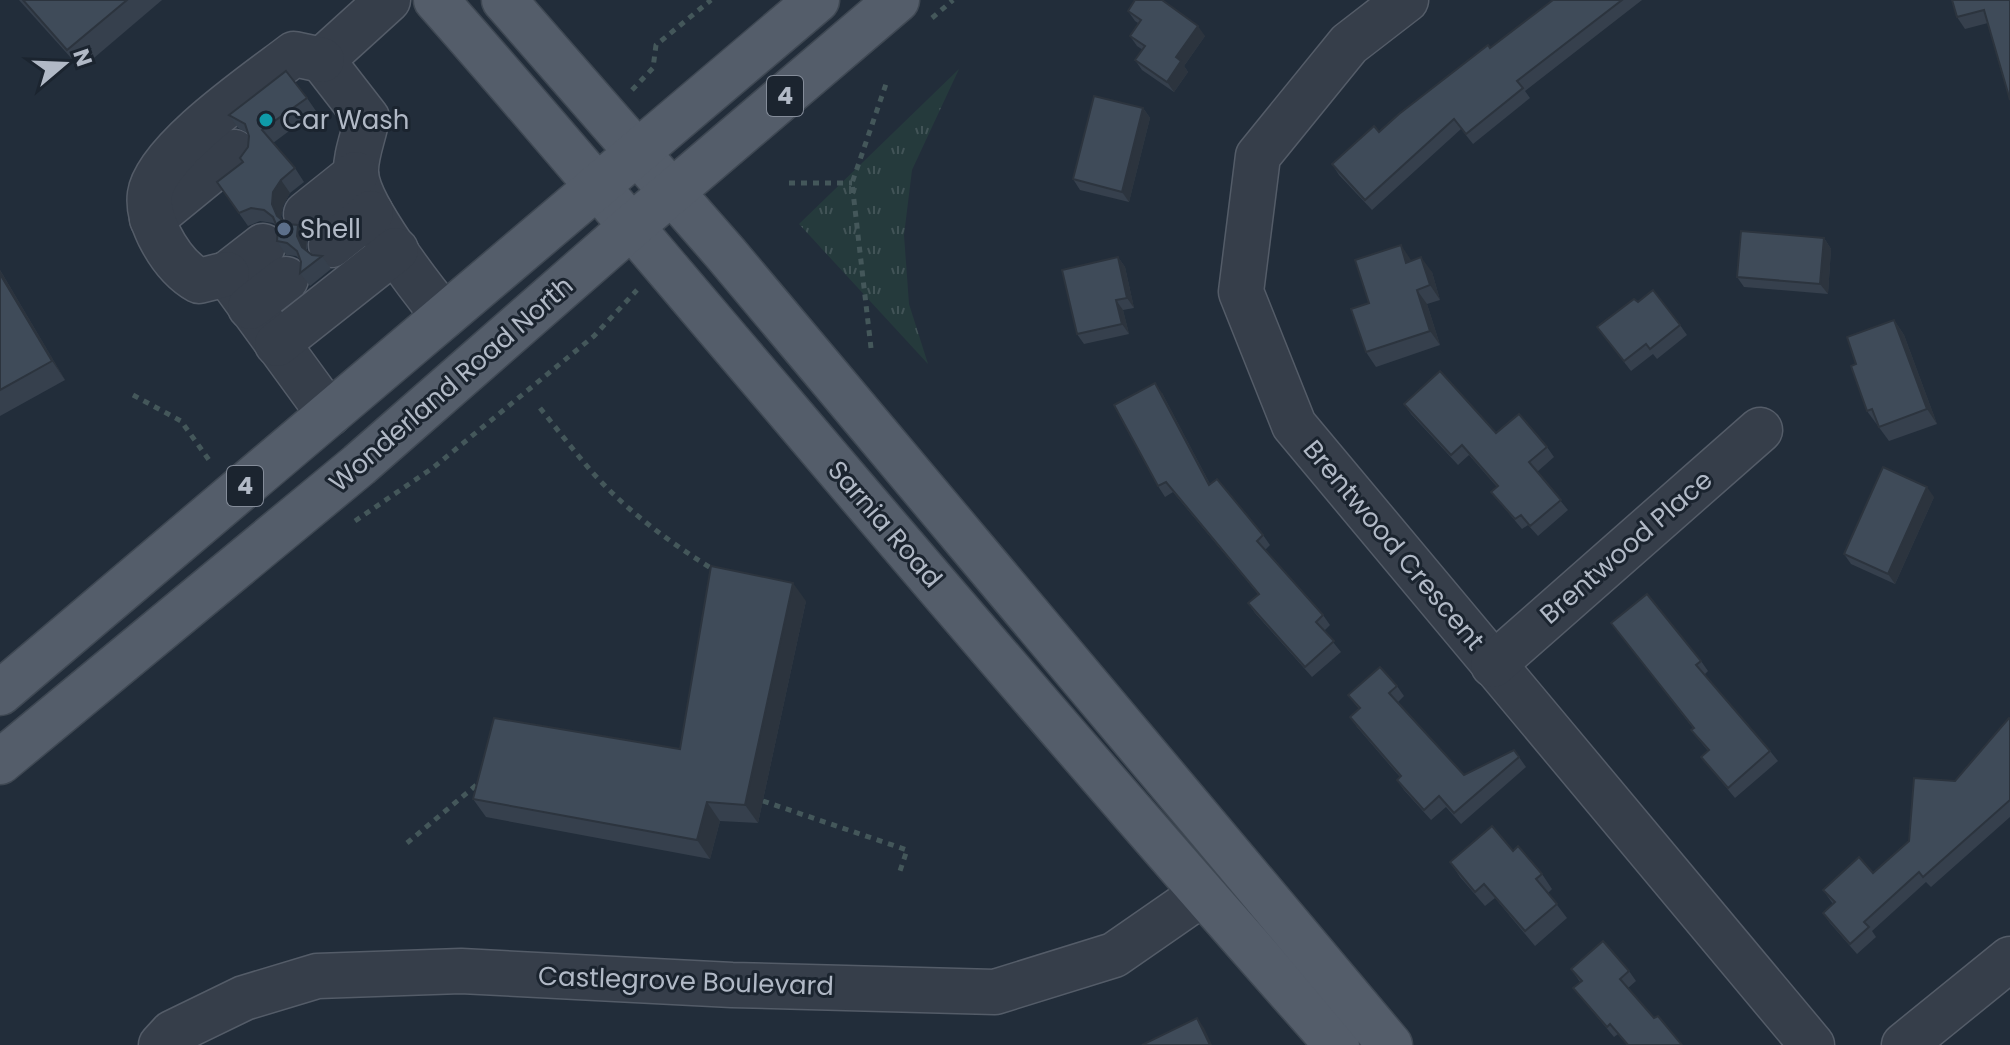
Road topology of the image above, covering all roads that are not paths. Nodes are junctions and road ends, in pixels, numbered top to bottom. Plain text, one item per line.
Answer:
1 (388, 0) edge
2 (436, 0) edge
3 (504, 0) edge
4 (817, 0) edge
5 (897, 0) edge
6 (1406, 0) edge
7 (320, 76) junction
8 (234, 152) dead end
9 (638, 152) junction
10 (598, 184) junction
11 (673, 192) junction
12 (363, 194) junction
13 (152, 219) junction
14 (632, 226) junction
15 (318, 229) dead end
16 (396, 250) junction
17 (274, 263) edge
18 (238, 291) junction
19 (444, 316) junction
20 (277, 344) junction
21 (329, 414) junction
22 (1760, 430) dead end
23 (1493, 665) junction
24 (0, 693) edge
25 (0, 762) edge
26 (1202, 894) junction
27 (2010, 959) edge
28 (161, 1045) edge
29 (1337, 1045) edge
30 (1390, 1045) edge
31 (1812, 1045) edge
32 (1904, 1045) edge

1 - 7 street
2 - 10 main road, Sarnia Road
3 - 9 main road, Sarnia Road
4 - 9 main road, Wonderland Road North / 4
5 - 11 main road, Wonderland Road North / 4
6 - 23 street, Brentwood Crescent
7 - 12 street
7 - 13 street
8 - 13 street
9 - 10 main road, Wonderland Road North / 4
9 - 11 main road, Sarnia Road
10 - 14 main road, Sarnia Road
10 - 19 main road, Wonderland Road North / 4
11 - 14 main road, Wonderland Road North / 4
11 - 30 main road, Sarnia Road
12 - 15 street
12 - 16 street
13 - 18 street
14 - 25 main road, Wonderland Road North / 4
14 - 26 main road, Sarnia Road
16 - 19 street
16 - 20 street
17 - 18 street
18 - 20 street
19 - 21 main road, Wonderland Road North / 4
20 - 21 street
21 - 24 main road, Wonderland Road North / 4
22 - 23 street, Brentwood Place
23 - 31 street, Brentwood Crescent
26 - 28 street, Castlegrove Boulevard
26 - 29 main road, Sarnia Road
27 - 32 street

